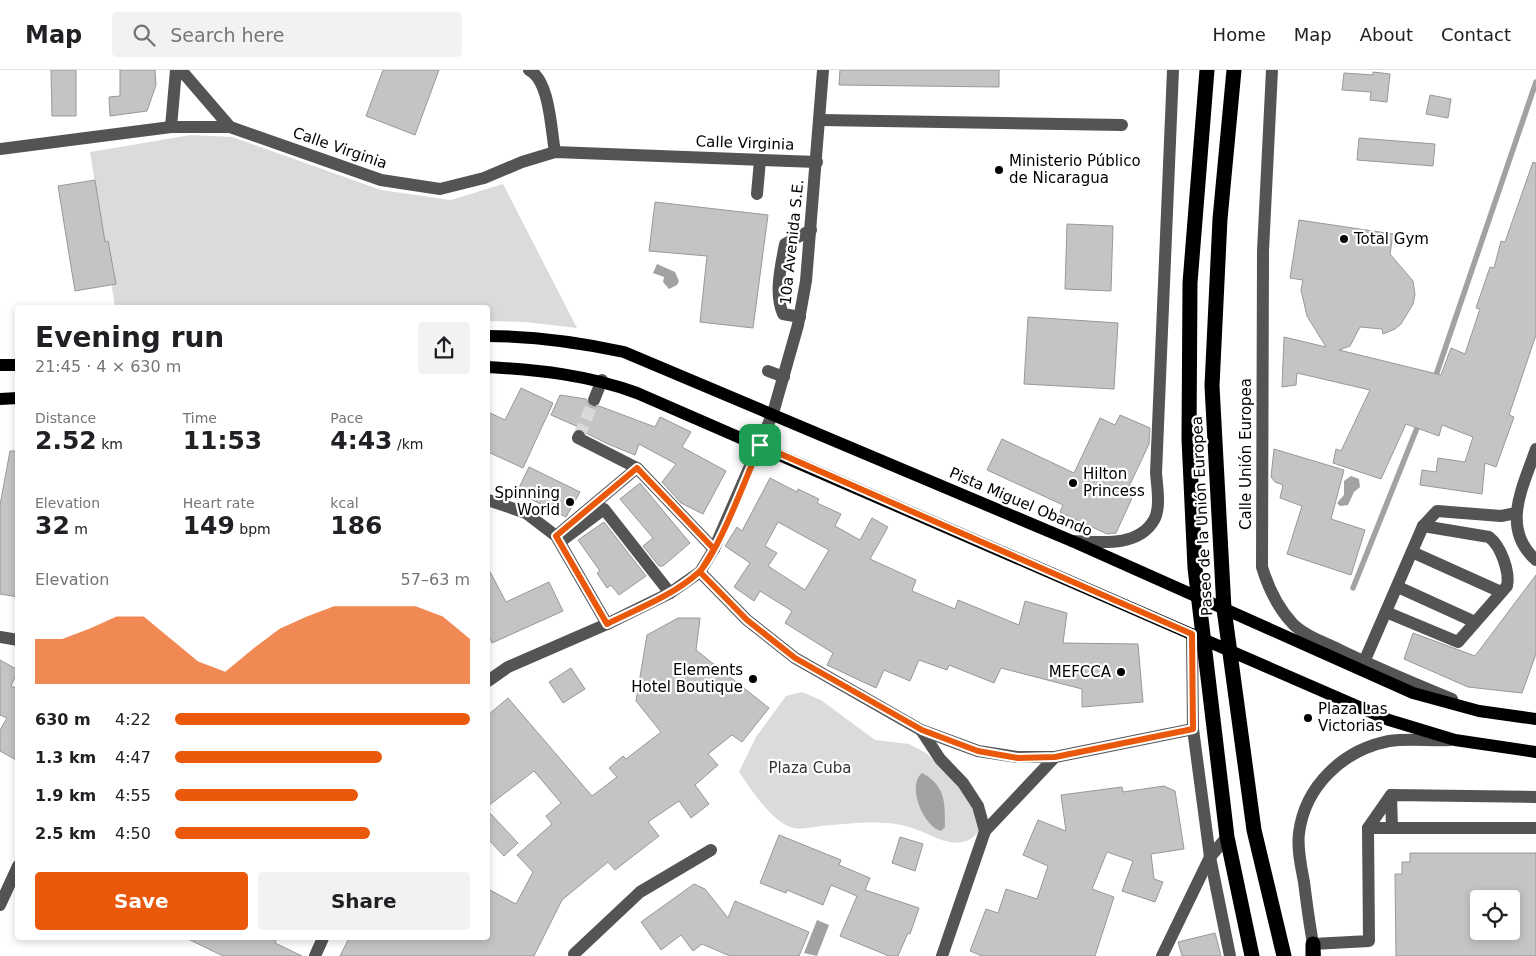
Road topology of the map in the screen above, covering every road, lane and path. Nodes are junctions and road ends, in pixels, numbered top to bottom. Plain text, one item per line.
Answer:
1 (176, 70) edge
2 (181, 70) edge
3 (823, 70) edge
4 (1173, 70) edge
5 (1207, 70) edge
6 (1234, 70) edge
7 (1272, 70) edge
8 (535, 71) edge
9 (820, 120) junction
10 (1122, 125) dead end
11 (171, 127) junction
12 (230, 127) junction
13 (0, 149) edge
14 (555, 152) junction
15 (760, 160) junction
16 (817, 162) junction
17 (757, 194) dead end
18 (811, 230) junction
19 (800, 317) junction
20 (490, 336) edge
21 (15, 365) edge
22 (0, 366) edge
23 (490, 368) edge
24 (768, 371) dead end
25 (784, 377) junction
26 (602, 380) junction
27 (15, 398) edge
28 (0, 399) edge
29 (594, 400) tunnel mouth
30 (772, 413) junction
31 (578, 436) dead end
32 (760, 445) junction
33 (1536, 449) edge
34 (637, 468) junction
35 (490, 501) edge
36 (1516, 513) junction
37 (1423, 526) junction
38 (558, 539) junction
39 (1072, 541) junction
40 (714, 549) junction
41 (1412, 552) junction
42 (1536, 560) edge
43 (700, 572) junction
44 (1398, 587) junction
45 (1501, 592) junction
46 (670, 593) junction
47 (1198, 596) junction
48 (1224, 609) junction
49 (1386, 612) junction
50 (1475, 622) junction
51 (607, 624) junction
52 (1198, 636) junction
53 (0, 637) edge
54 (15, 640) edge
55 (1228, 649) junction
56 (1364, 662) junction
57 (490, 680) edge
58 (1479, 711) junction
59 (1536, 719) edge
60 (1193, 729) junction
61 (922, 730) junction
62 (1455, 740) junction
63 (1536, 752) edge
64 (1055, 757) junction
65 (1391, 795) junction
66 (1536, 797) edge
67 (1368, 828) junction
68 (1392, 828) junction
69 (1536, 828) edge
70 (985, 831) junction
71 (1227, 837) junction
72 (711, 850) dead end
73 (1210, 856) junction
74 (15, 872) edge
75 (0, 905) edge
76 (322, 940) edge
77 (1314, 952) edge
78 (575, 955) edge
79 (315, 956) edge
80 (942, 956) edge
81 (1162, 956) edge
82 (1230, 956) edge
83 (1252, 956) edge
84 (1284, 956) edge

1 - 11 street
2 - 12 street
3 - 9 street, 10a Avenida S.E.
4 - 39 street
5 - 47 highway, Paseo de la Unión Europea
6 - 48 highway, Paseo de la Unión Europea
7 - 56 street, Calle Unión Europea
8 - 14 street
9 - 10 street
9 - 16 street, 10a Avenida S.E.
11 - 12 street, Calle Virginia
11 - 13 street, Calle Virginia
12 - 14 street, Calle Virginia
14 - 15 street, Calle Virginia
15 - 16 street, Calle Virginia
15 - 17 street
16 - 18 street, 10a Avenida S.E.
18 - 19 street, 10a Avenida S.E.
18 - 19 street
19 - 25 street, 10a Avenida S.E.
20 - 30 main road, Pista Miguel Obando
21 - 22 main road
23 - 26 main road
24 - 25 street
25 - 30 street, 10a Avenida S.E.
26 - 29 street
26 - 32 main road
27 - 28 main road
30 - 32 street, 10a Avenida S.E.
30 - 39 main road, Pista Miguel Obando
31 - 34 street
32 - 40 street, 10a Avenida S.E.
32 - 52 main road
33 - 36 street
34 - 38 street
34 - 40 street
35 - 38 street
36 - 37 street
36 - 42 street
37 - 41 street
37 - 45 street
38 - 46 street
38 - 51 street
39 - 47 main road, Pista Miguel Obando
40 - 43 street, 10a Avenida S.E.
41 - 44 street
41 - 45 street
43 - 46 street
43 - 61 street
44 - 49 street
44 - 50 street
45 - 50 street
46 - 51 street
47 - 48 main road, Pista Miguel Obando
47 - 52 highway, Paseo de la Unión Europea
48 - 55 highway, Paseo de la Unión Europea
48 - 58 main road, Pista Miguel Obando
49 - 50 street
49 - 56 street
51 - 57 street
52 - 55 main road
52 - 60 street
52 - 71 highway, Paseo de la Unión Europea
53 - 54 street
55 - 62 main road
55 - 84 highway, Paseo de la Unión Europea
56 - 58 street, Calle Unión Europea
58 - 59 main road, Pista Miguel Obando
60 - 64 street
60 - 73 street
61 - 64 street
61 - 70 street
62 - 63 main road
62 - 77 street
64 - 70 street
65 - 66 street
65 - 67 street
65 - 68 street
67 - 68 street
67 - 77 street
68 - 69 street
70 - 80 street
71 - 73 street
71 - 83 highway, Paseo de la Unión Europea
72 - 78 street
73 - 81 street
73 - 82 street
74 - 75 street
76 - 79 street

